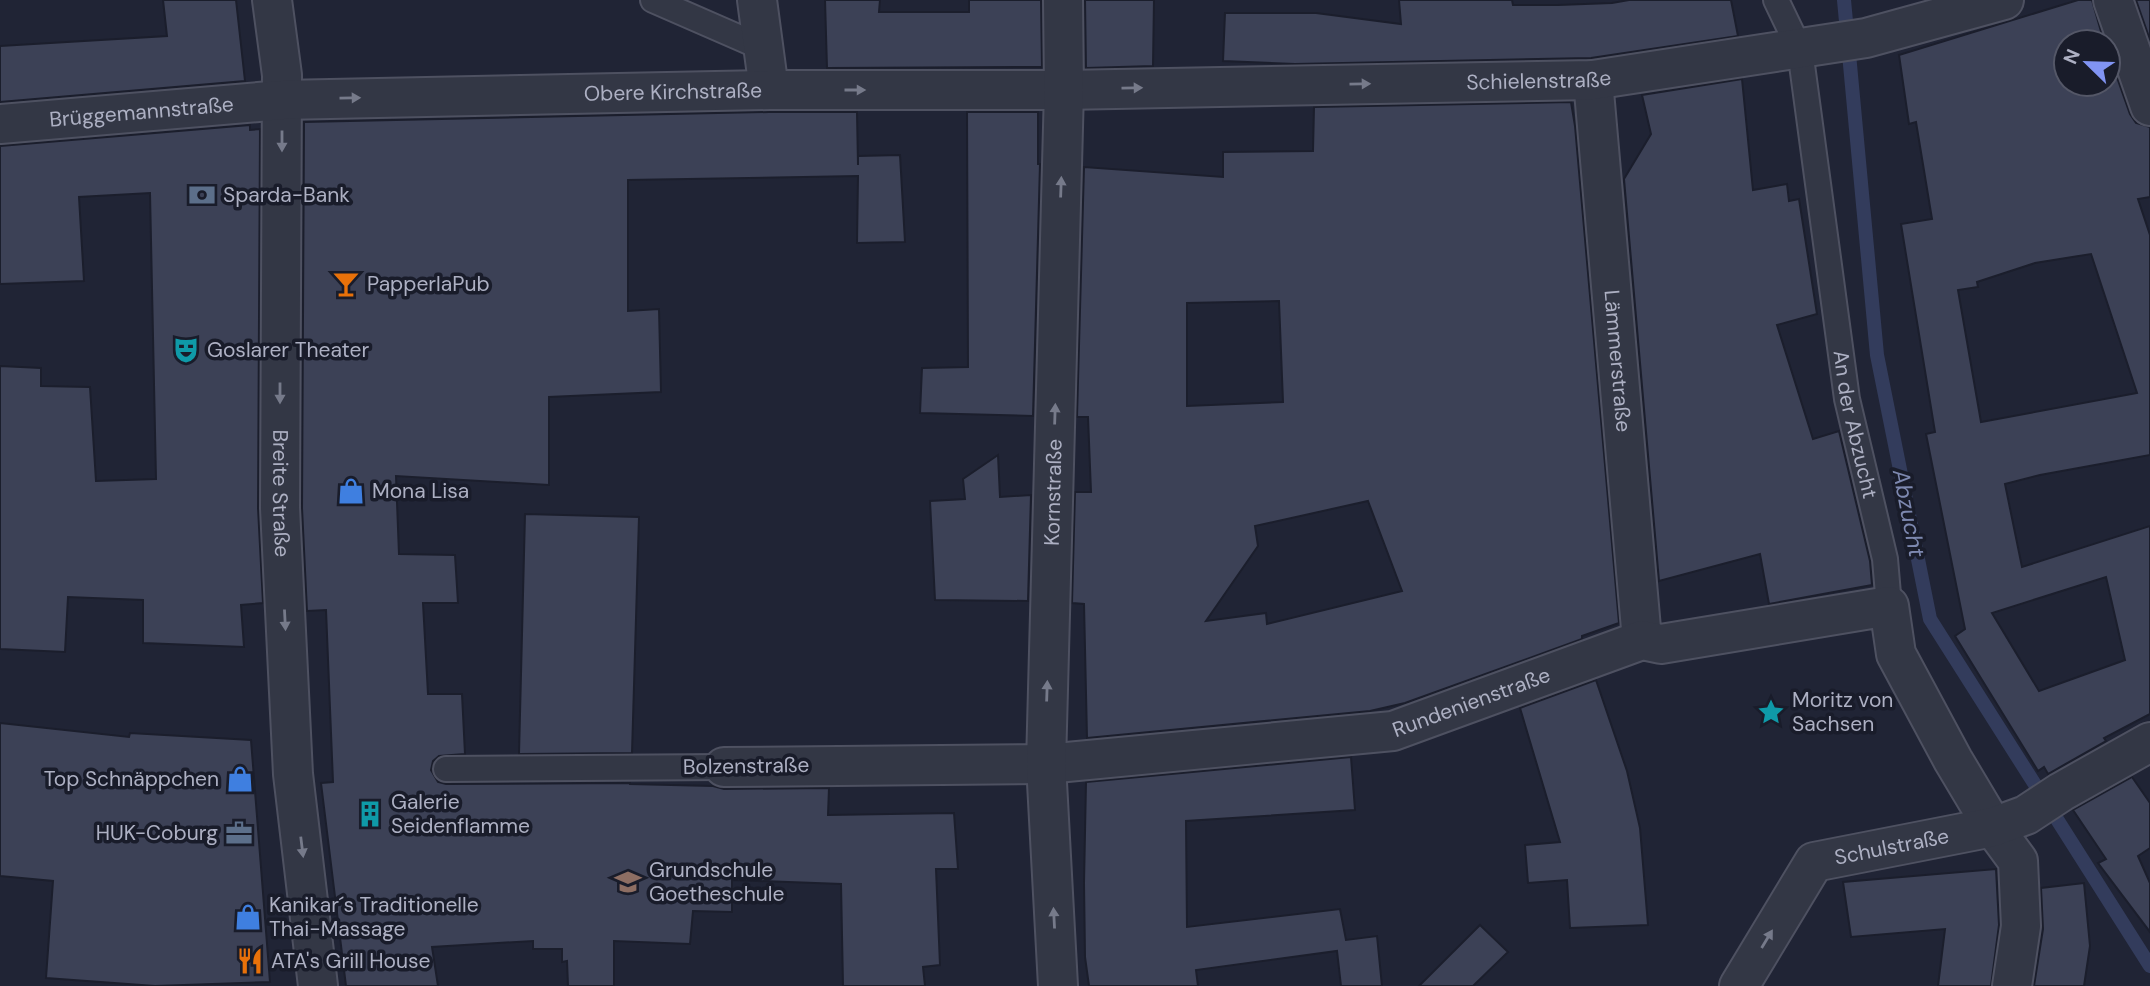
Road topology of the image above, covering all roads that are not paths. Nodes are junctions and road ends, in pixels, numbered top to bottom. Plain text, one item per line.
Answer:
1 (272, 0) edge
2 (653, 0) edge
3 (757, 0) edge
4 (1063, 0) edge
5 (1776, 0) edge
6 (2004, 0) edge
7 (2113, 0) edge
8 (1814, 47) junction
9 (763, 48) junction
10 (1593, 80) junction
11 (769, 90) junction
12 (1064, 90) junction
13 (282, 100) junction
14 (2150, 106) edge
15 (0, 124) edge
16 (1889, 606) junction
17 (1642, 640) junction
18 (2150, 742) edge
19 (1045, 764) junction
20 (724, 767) joint
21 (446, 769) dead end
22 (2009, 821) junction
23 (318, 986) edge
24 (1058, 986) edge
25 (1739, 986) edge
26 (2012, 986) edge

1 - 13 street, Breite Straße
2 - 9 lane
3 - 9 street
4 - 12 street, Kornstraße
5 - 8 lane, An der Abzucht
6 - 8 street, Schielenstraße
7 - 14 street
8 - 10 street, Schielenstraße
8 - 16 lane, An der Abzucht
9 - 11 street
12 -> 10 street, Schielenstraße
10 - 17 street, Lämmerstraße
11 -> 12 street, Obere Kirchstraße
13 -> 11 street, Obere Kirchstraße
19 -> 12 street, Kornstraße
13 - 15 street, Brüggemannstraße
13 -> 23 street, Breite Straße
16 - 17 street, Rundenienstraße
16 - 22 street, An der Abzucht
17 - 19 street, Rundenienstraße
18 - 22 street
19 - 20 street, Bolzenstraße
24 -> 19 street, Kornstraße
20 - 21 lane, Bolzenstraße
25 -> 22 street, Schulstraße
22 - 26 street, An der Abzucht

